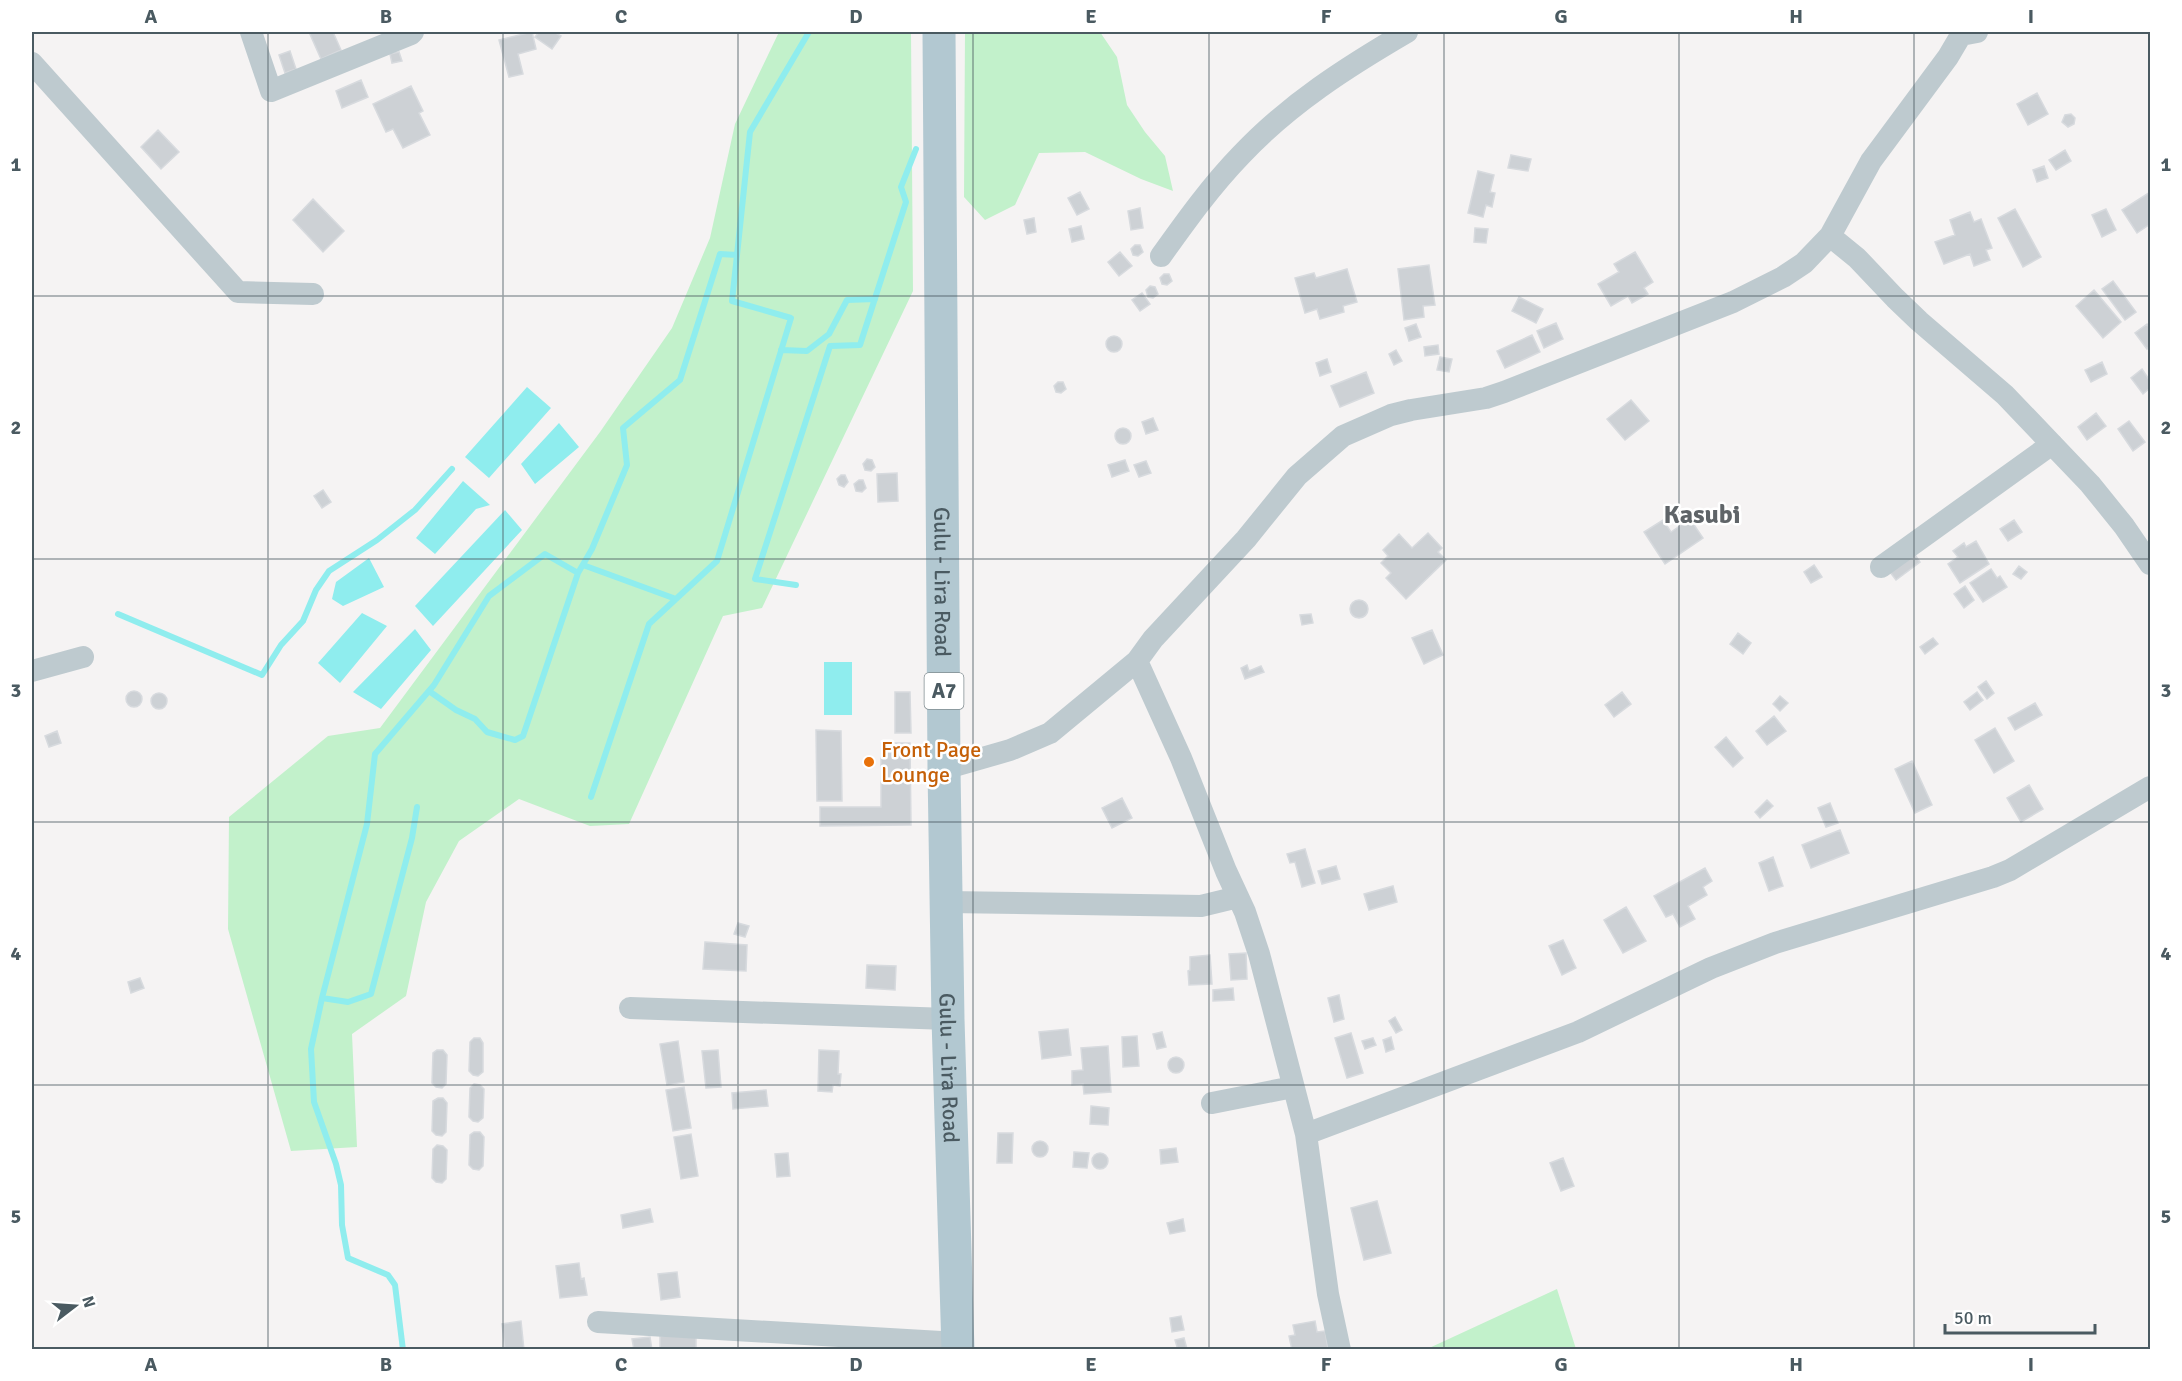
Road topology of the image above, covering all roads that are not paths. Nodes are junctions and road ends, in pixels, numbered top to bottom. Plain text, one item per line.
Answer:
1 (251, 32) edge
2 (413, 32) edge
3 (939, 32) edge
4 (1402, 33) edge
5 (1966, 33) edge
6 (32, 63) edge
7 (1830, 236) junction
8 (1161, 256) dead end
9 (313, 294) dead end
10 (2052, 444) junction
11 (2151, 564) edge
12 (1881, 567) dead end
13 (83, 657) dead end
14 (1137, 661) junction
15 (32, 671) edge
16 (944, 769) junction
17 (2151, 787) edge
18 (1238, 897) junction
19 (947, 902) junction
20 (630, 1008) dead end
21 (948, 1019) junction
22 (1293, 1087) junction
23 (1212, 1103) dead end
24 (1306, 1134) junction
25 (598, 1322) dead end
26 (958, 1346) edge
27 (1340, 1350) edge

1 - 2 street
3 - 16 main road, Gulu - Lira Road / A7
4 - 8 street
5 - 7 street
6 - 9 street
7 - 10 street
7 - 14 street
10 - 11 street
10 - 12 street
13 - 15 street
14 - 16 street
14 - 18 street
16 - 19 main road, Gulu - Lira Road / A7
17 - 24 street
18 - 19 street
18 - 22 street
19 - 21 main road, Gulu - Lira Road / A7
20 - 21 street
21 - 26 main road, Gulu - Lira Road / A7
22 - 23 street
22 - 24 street
24 - 27 street
25 - 26 street

